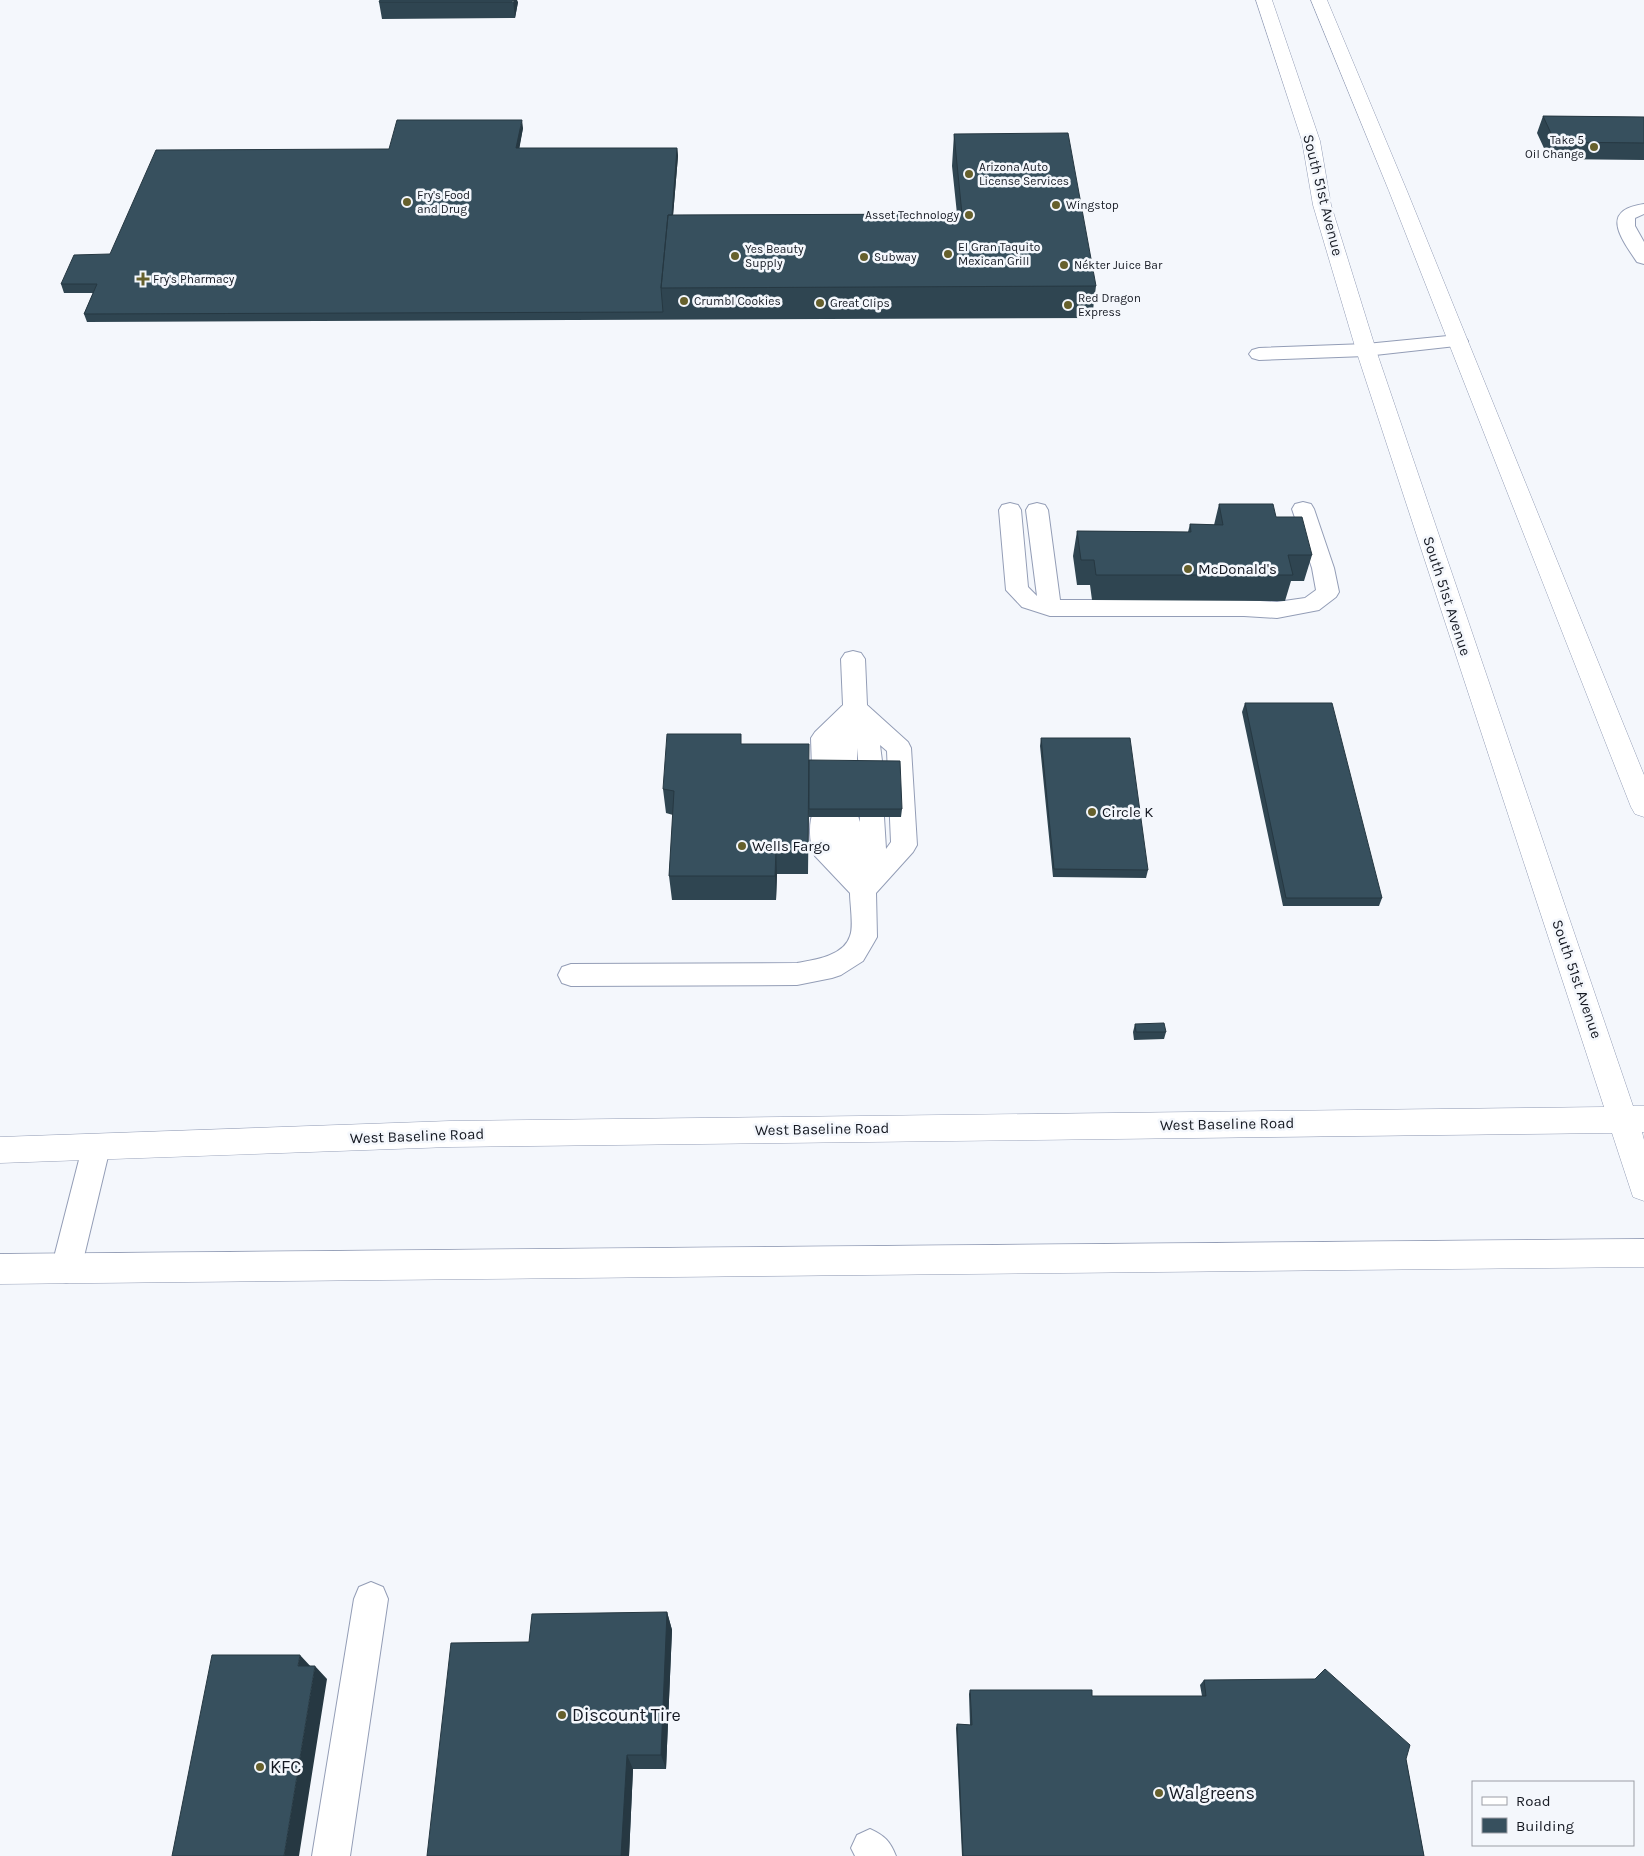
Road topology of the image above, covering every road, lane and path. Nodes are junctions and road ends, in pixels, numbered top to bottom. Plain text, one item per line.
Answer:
1 (1264, 0) edge
2 (1319, 0) edge
3 (1644, 209) edge
4 (1644, 258) edge
5 (1458, 341) junction
6 (1366, 350) junction
7 (1260, 354) dead end
8 (1304, 509) dead end
9 (1010, 510) dead end
10 (1037, 510) dead end
11 (1050, 608) junction
12 (853, 658) dead end
13 (855, 708) junction
14 (835, 769) edge
15 (871, 769) edge
16 (1644, 808) edge
17 (835, 817) edge
18 (872, 817) edge
19 (863, 890) junction
20 (571, 976) dead end
21 (1633, 1119) edge
22 (96, 1148) junction
23 (0, 1150) edge
24 (1644, 1187) edge
25 (1644, 1253) edge
26 (66, 1269) junction
27 (0, 1270) edge
28 (371, 1599) dead end
29 (332, 1856) edge

1 - 6 main road, South 51st Avenue
2 - 5 main road
3 - 4 lane
5 - 6 lane
5 - 16 main road
6 - 7 lane
6 - 21 main road, South 51st Avenue
8 - 11 lane
9 - 11 lane
10 - 11 lane
12 - 13 lane
13 - 14 lane
13 - 15 lane
13 - 19 lane
17 - 19 lane
18 - 19 lane
19 - 20 lane
21 - 22 main road, West Baseline Road
21 - 24 main road, South 51st Avenue
22 - 23 main road, West Baseline Road
22 - 26 lane
25 - 26 main road
26 - 27 main road
28 - 29 lane

